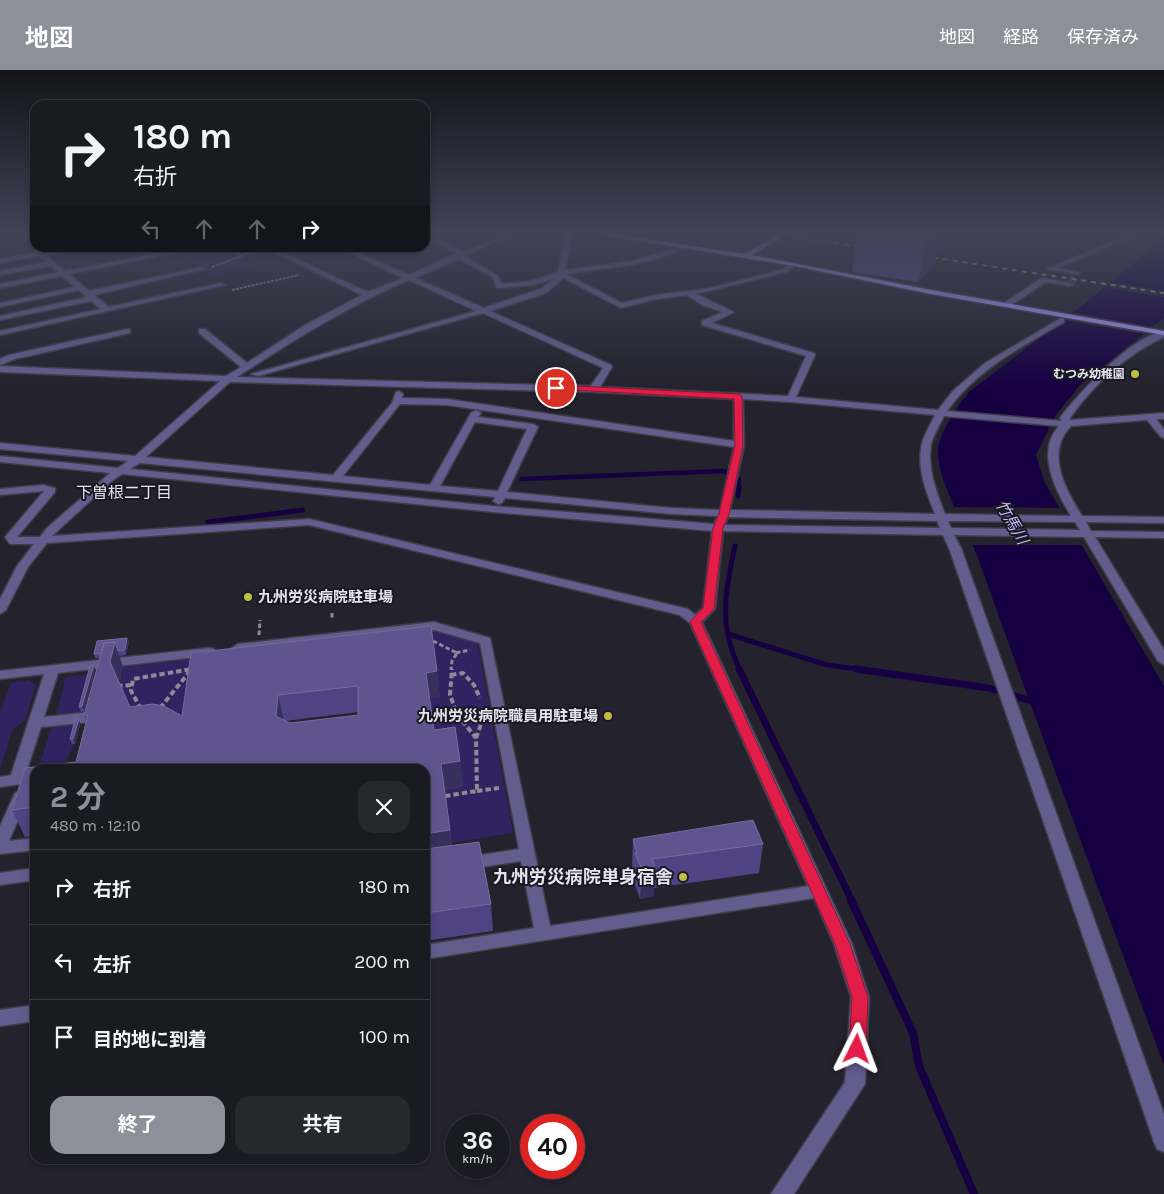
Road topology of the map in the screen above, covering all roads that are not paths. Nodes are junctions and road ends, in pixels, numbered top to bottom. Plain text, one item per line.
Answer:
1 (76, 284) edge
2 (138, 284) edge
3 (346, 284) edge
4 (390, 284) edge
5 (425, 284) edge
6 (499, 284) edge
7 (517, 284) edge
8 (552, 284) edge
9 (580, 284) edge
10 (732, 284) edge
11 (900, 284) edge
12 (1038, 284) edge
13 (222, 285) dead end
14 (80, 288) junction
15 (688, 293) junction
16 (368, 295) junction
17 (90, 296) junction
18 (0, 305) edge
19 (1006, 305) junction
20 (107, 310) junction
21 (483, 311) junction
22 (0, 318) edge
23 (1061, 320) dead end
24 (127, 331) dead end
25 (202, 331) dead end
26 (0, 332) edge
27 (1163, 334) edge
28 (0, 362) edge
29 (246, 367) junction
30 (0, 369) edge
31 (228, 379) junction
32 (401, 383) junction
33 (594, 389) junction
34 (738, 396) junction
35 (791, 399) junction
36 (397, 400) junction
37 (480, 407) junction
38 (942, 413) junction
39 (1164, 416) edge
40 (1149, 417) junction
41 (473, 419) junction
42 (1067, 424) junction
43 (1164, 435) edge
44 (739, 445) junction
45 (0, 446) edge
46 (0, 458) edge
47 (137, 460) junction
48 (120, 471) junction
49 (335, 479) junction
50 (433, 489) junction
51 (0, 492) edge
52 (501, 496) junction
53 (493, 509) junction
54 (944, 518) junction
55 (1075, 519) junction
56 (1164, 520) edge
57 (721, 522) junction
58 (951, 532) junction
59 (1084, 534) junction
60 (1164, 535) edge
61 (42, 540) junction
62 (0, 610) edge
63 (696, 622) junction
64 (1164, 661) edge
65 (52, 671) junction
66 (0, 675) edge
67 (96, 700) edge
68 (91, 717) junction
69 (35, 724) junction
70 (86, 734) edge
71 (26, 778) edge
72 (0, 782) edge
73 (0, 844) edge
74 (30, 845) edge
75 (0, 848) edge
76 (527, 854) junction
77 (453, 865) edge
78 (30, 875) edge
79 (0, 879) edge
80 (819, 891) junction
81 (543, 933) junction
82 (430, 951) edge
83 (30, 1014) edge
84 (0, 1018) edge
85 (1164, 1142) edge
86 (782, 1194) edge

1 - 14 street
2 - 17 street
3 - 16 street
4 - 16 street
5 - 21 street
6 - 7 street
8 - 21 street
9 - 15 street
10 - 15 street
11 - 19 main road
12 - 19 street
13 - 20 street
14 - 17 street
14 - 18 street
15 - 35 street
16 - 29 street
17 - 20 street
17 - 22 street
19 - 27 main road
20 - 26 street
21 - 31 street
21 - 33 street
23 - 38 street
24 - 28 street
25 - 29 street
27 - 42 street
29 - 31 street
30 - 31 street
31 - 32 street
31 - 47 street
32 - 33 street
32 - 36 street
33 - 34 street
34 - 35 street
34 - 44 street
35 - 38 street
36 - 37 street
36 - 49 street
37 - 41 street
37 - 44 street
38 - 42 street
38 - 54 street
39 - 40 street
40 - 42 street
40 - 43 street
41 - 50 street
41 - 52 street
42 - 55 street
44 - 57 street
45 - 47 street
46 - 48 street
47 - 48 street
47 - 49 street
48 - 53 street
48 - 61 street
49 - 50 street
50 - 52 street
51 - 61 street
52 - 53 street
52 - 57 street
53 - 57 street
54 - 55 street
54 - 57 street
54 - 58 street
55 - 56 street
55 - 59 street
57 - 58 street
57 - 63 street
58 - 59 street
58 - 85 street
59 - 60 street
59 - 64 street
61 - 62 street
61 - 63 street
63 - 80 street
65 - 66 street
65 - 69 street
65 - 76 street
67 - 68 street
68 - 69 street
68 - 70 street
69 - 71 street
71 - 72 street
71 - 73 street
74 - 75 street
76 - 77 street
76 - 81 street
78 - 79 street
80 - 81 street
80 - 86 street
81 - 82 street
83 - 84 street

